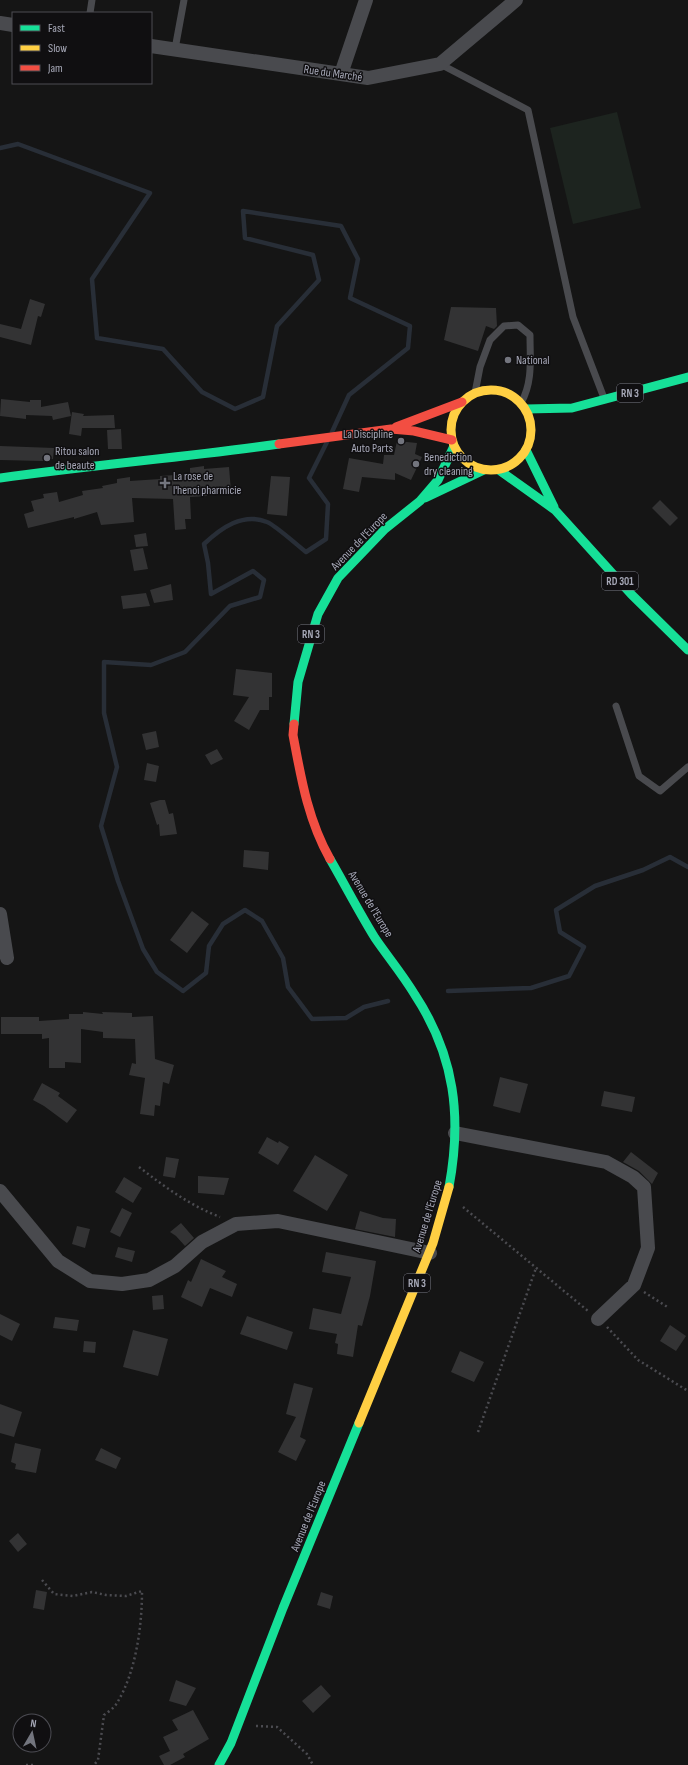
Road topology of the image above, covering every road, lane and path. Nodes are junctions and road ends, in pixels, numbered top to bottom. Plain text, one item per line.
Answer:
1 (92, 0) edge
2 (184, 0) edge
3 (366, 0) edge
4 (516, 0) edge
5 (90, 12) edge
6 (0, 23) edge
7 (12, 25) edge
8 (152, 46) edge
9 (176, 49) junction
10 (440, 64) junction
11 (341, 74) junction
12 (688, 377) edge
13 (475, 393) junction
14 (605, 400) junction
15 (462, 402) junction
16 (523, 406) junction
17 (572, 408) junction
18 (559, 417) dead end
19 (391, 429) junction
20 (453, 443) junction
21 (526, 450) junction
22 (484, 470) junction
23 (499, 470) junction
24 (0, 478) edge
25 (420, 501) junction
26 (555, 510) junction
27 (688, 650) edge
28 (616, 706) dead end
29 (688, 767) edge
30 (0, 914) edge
31 (7, 958) dead end
32 (455, 1133) junction
33 (139, 1167) dead end
34 (0, 1191) edge
35 (448, 1195) junction
36 (236, 1224) junction
37 (430, 1253) junction
38 (536, 1268) junction
39 (634, 1285) junction
40 (669, 1308) dead end
41 (598, 1319) junction
42 (688, 1391) edge
43 (478, 1432) dead end
44 (42, 1580) dead end
45 (238, 1724) junction
46 (26, 1765) edge
47 (36, 1765) edge
48 (94, 1765) edge
49 (219, 1765) edge
50 (312, 1765) edge

1 - 5 lane
2 - 9 lane
3 - 11 street
4 - 10 street, Rue du Marché
6 - 7 street
8 - 9 street, Rue du Marché
9 - 11 street, Rue du Marché
10 - 11 street, Rue du Marché
10 - 14 lane
12 - 14 main road, RN 3
13 - 15 main road
13 - 16 main road
13 - 16 lane
14 - 17 main road, RN 3
15 - 19 main road
15 - 20 main road
16 - 17 main road, RN 3
16 - 21 main road
17 - 18 main road, RN 3
19 - 20 main road
19 - 24 main road
20 - 22 main road
20 - 25 main road, Avenue de l'Europe / RN 3
21 - 23 main road
21 - 26 main road, RD 301
22 - 23 main road
22 - 25 main road, Avenue de l'Europe / RN 3
23 - 26 main road, RD 301
25 - 32 main road, Avenue de l'Europe / RN 3
26 - 27 main road, RD 301
28 - 29 lane
30 - 31 street
32 - 35 main road, Avenue de l'Europe / RN 3
32 - 39 street
33 - 36 path
34 - 36 street
35 - 37 main road, Avenue de l'Europe / RN 3
35 - 38 path
36 - 37 street
37 - 45 main road, Avenue de l'Europe / RN 3
38 - 41 path
38 - 43 path
39 - 40 path
39 - 41 street
41 - 42 path
44 - 48 path
45 - 49 main road, Avenue de l'Europe / RN 3
45 - 50 path
46 - 47 path

